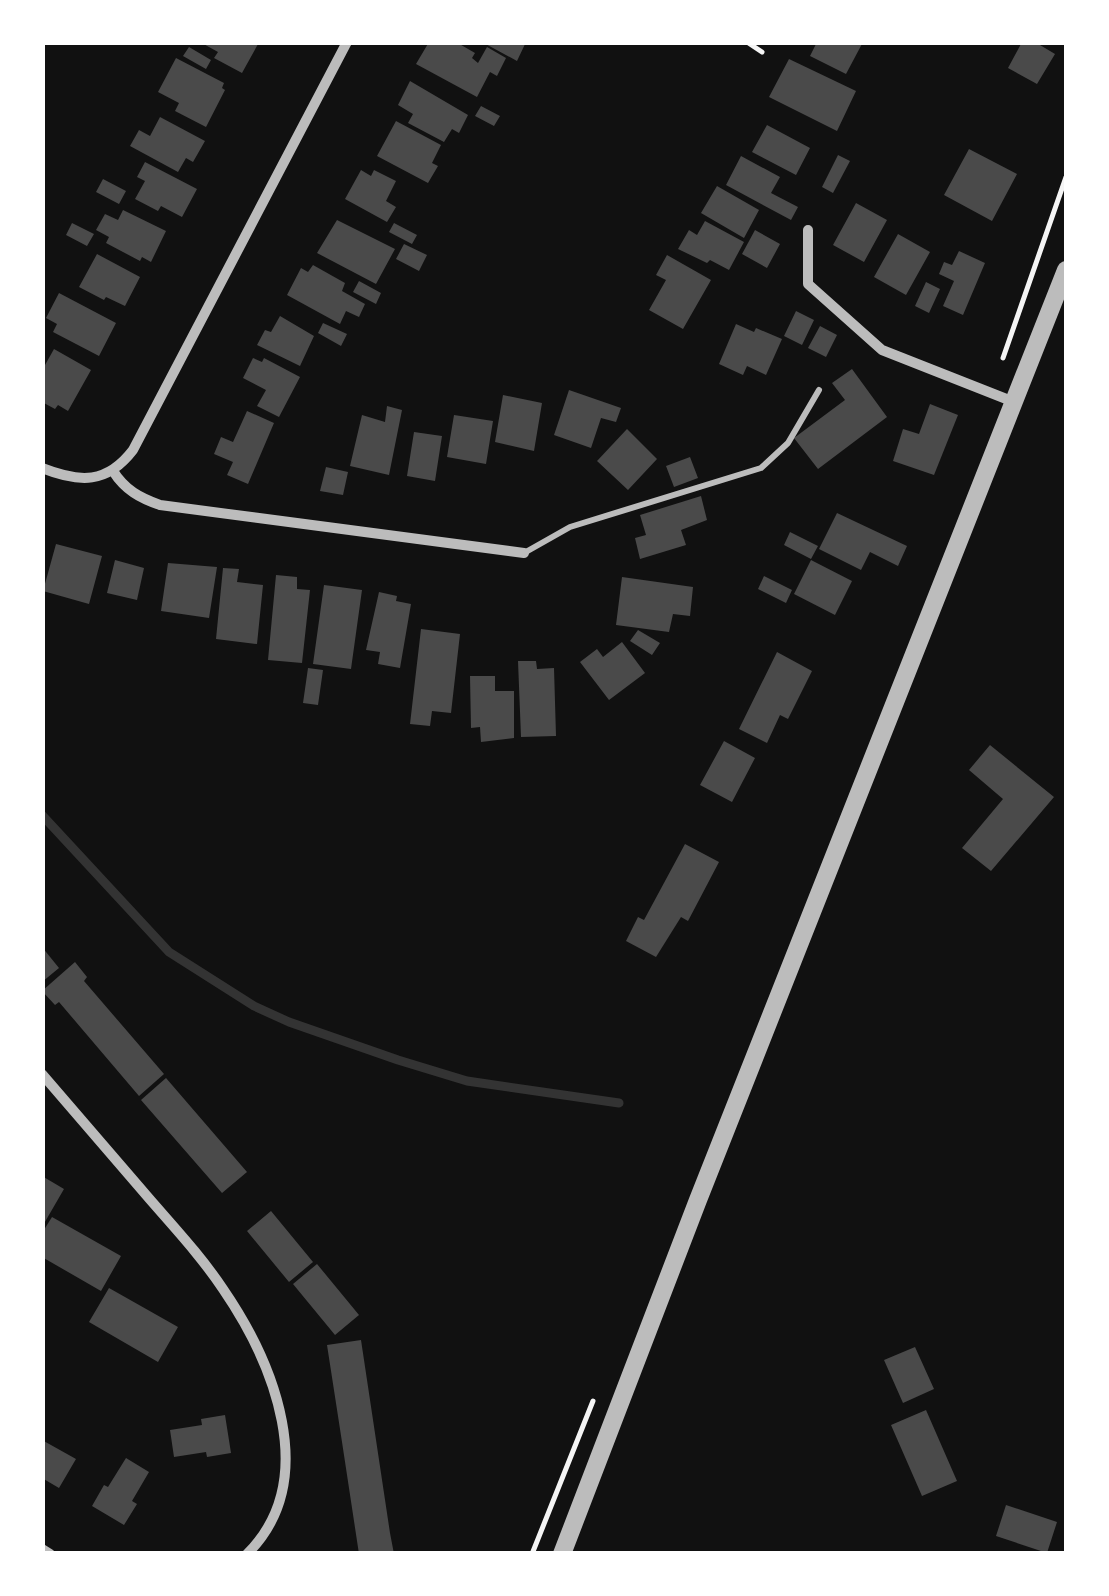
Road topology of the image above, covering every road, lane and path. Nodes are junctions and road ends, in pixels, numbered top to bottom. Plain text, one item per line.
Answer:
1 (348, 42) edge
2 (748, 42) edge
3 (762, 52) dead end
4 (808, 230) dead end
5 (1066, 270) edge
6 (819, 390) dead end
7 (1014, 402) junction
8 (42, 468) edge
9 (113, 470) junction
10 (524, 553) joint
11 (42, 1074) edge
12 (42, 1549) edge
13 (50, 1554) edge
14 (247, 1554) edge
15 (562, 1554) edge

1 - 9 street
2 - 3 path
4 - 7 street
5 - 7 street
6 - 10 lane
7 - 15 street
8 - 9 street
9 - 10 street
11 - 14 street
12 - 13 street

